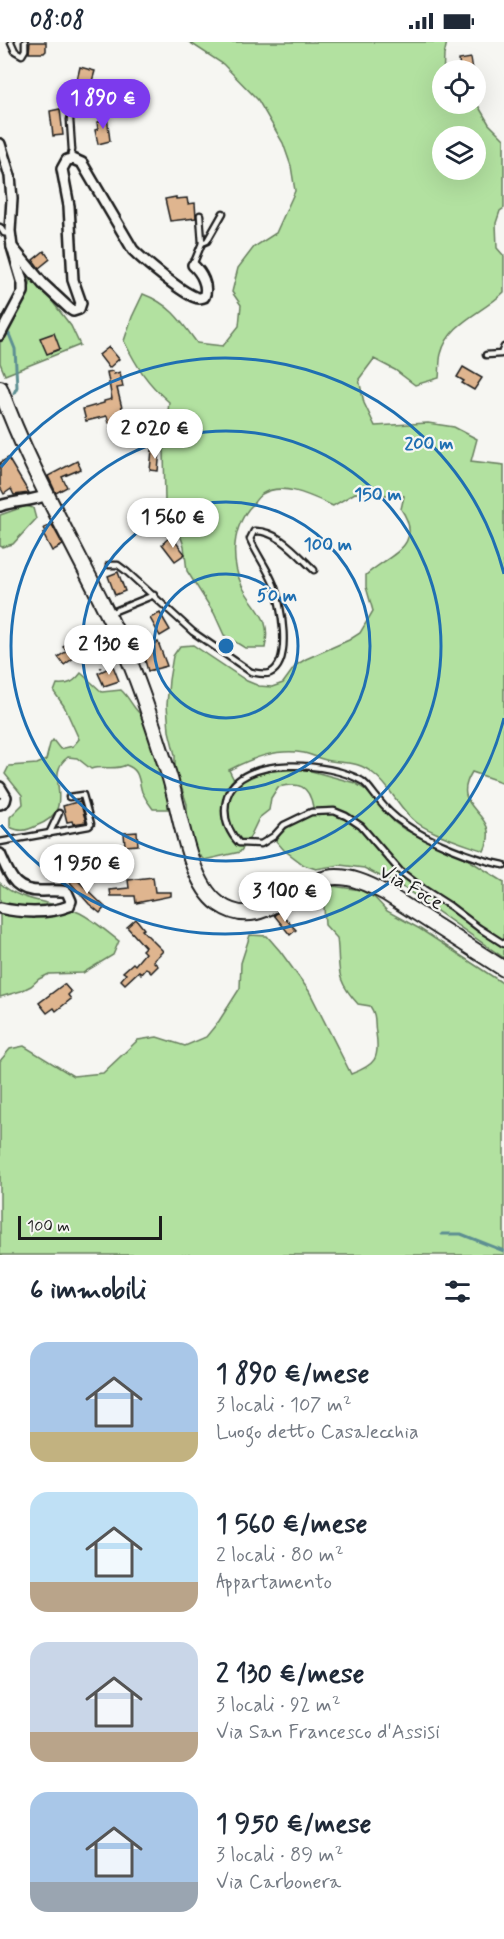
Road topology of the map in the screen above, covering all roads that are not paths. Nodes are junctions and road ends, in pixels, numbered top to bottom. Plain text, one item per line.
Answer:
1 (11, 42) edge
2 (25, 42) edge
3 (75, 96) dead end
4 (0, 144) edge
5 (70, 159) junction
6 (223, 213) dead end
7 (200, 215) dead end
8 (0, 227) edge
9 (10, 234) junction
10 (202, 243) junction
11 (12, 247) junction
12 (193, 265) joint
13 (0, 335) edge
14 (504, 347) edge
15 (486, 355) dead end
16 (0, 389) edge
17 (46, 495) junction
18 (0, 506) edge
19 (110, 565) dead end
20 (314, 570) dead end
21 (154, 595) junction
22 (107, 614) junction
23 (0, 787) edge
24 (69, 797) dead end
25 (0, 804) edge
26 (59, 813) dead end
27 (48, 834) junction
28 (0, 842) edge
29 (0, 854) edge
30 (492, 863) junction
31 (504, 865) edge
32 (504, 870) edge
33 (0, 908) edge
34 (504, 944) edge
35 (504, 969) edge

1 - 2 lane
3 - 5 lane
4 - 9 street
5 - 11 street
5 - 12 street
6 - 10 lane
7 - 10 lane
8 - 9 lane
9 - 11 street
10 - 12 lane
11 - 13 street
14 - 15 lane
16 - 17 main road
17 - 18 street
17 - 22 main road
19 - 21 lane
20 - 21 lane
21 - 22 lane
22 - 35 main road, Via Foce
23 - 25 street
24 - 27 lane
26 - 27 lane
27 - 28 lane
29 - 33 street
30 - 31 lane
30 - 32 lane
30 - 34 lane

